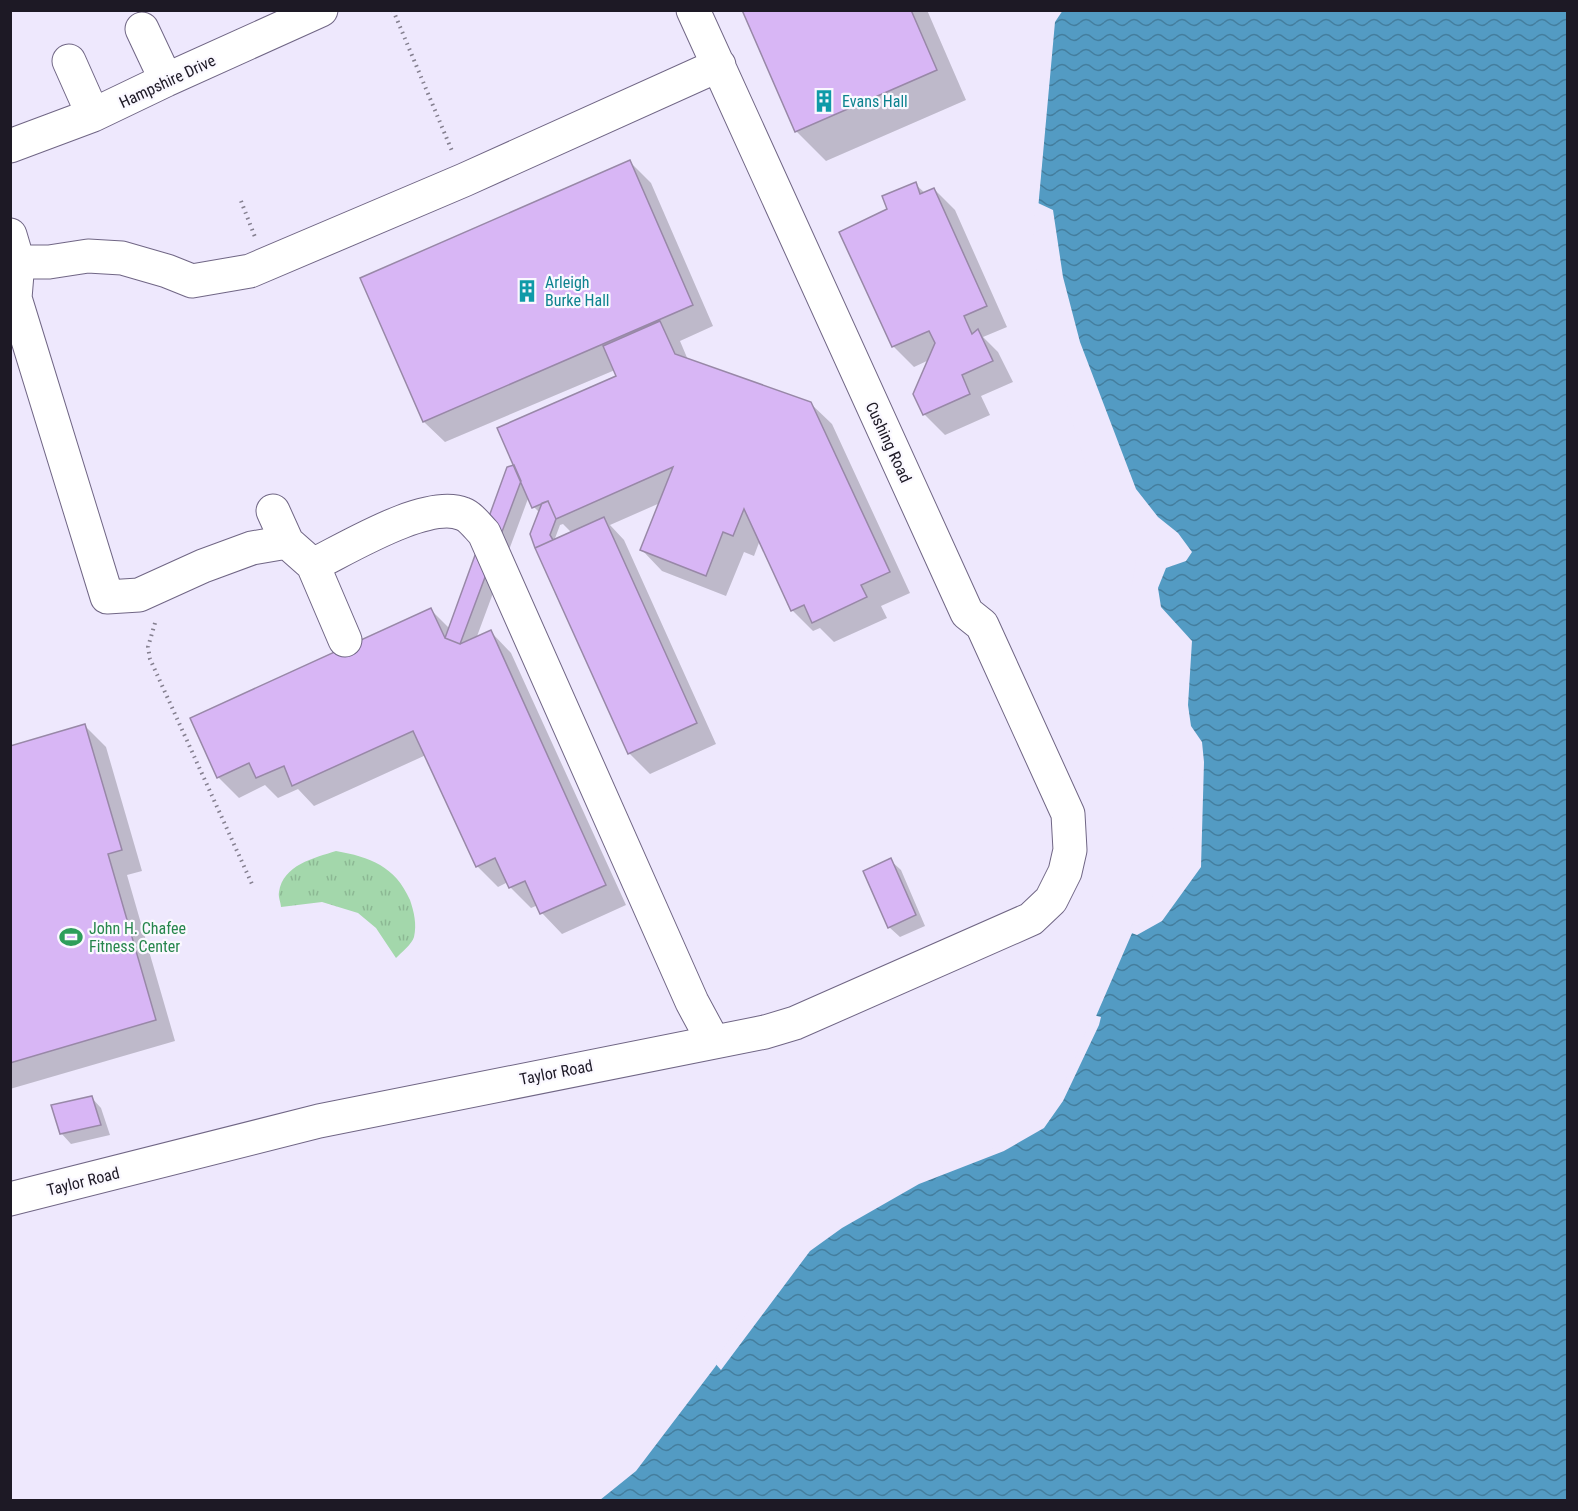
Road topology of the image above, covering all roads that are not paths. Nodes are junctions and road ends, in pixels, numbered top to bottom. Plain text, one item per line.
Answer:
1 (321, 10) edge
2 (693, 10) edge
3 (142, 29) dead end
4 (69, 61) dead end
5 (719, 65) junction
6 (166, 80) junction
7 (93, 115) junction
8 (10, 146) edge
9 (14, 248) edge
10 (273, 511) dead end
11 (287, 542) junction
12 (312, 565) junction
13 (345, 640) dead end
14 (1065, 872) joint
15 (713, 1041) junction
16 (10, 1199) edge

1 - 6 street, Hampshire Drive
2 - 5 street, Cushing Road
3 - 6 street
4 - 7 street
5 - 9 street
5 - 14 street, Cushing Road
6 - 7 street, Hampshire Drive
7 - 8 street, Hampshire Drive
9 - 11 street
10 - 11 street
11 - 12 street
12 - 13 street
12 - 15 street
14 - 15 street, Taylor Road
15 - 16 street, Taylor Road

